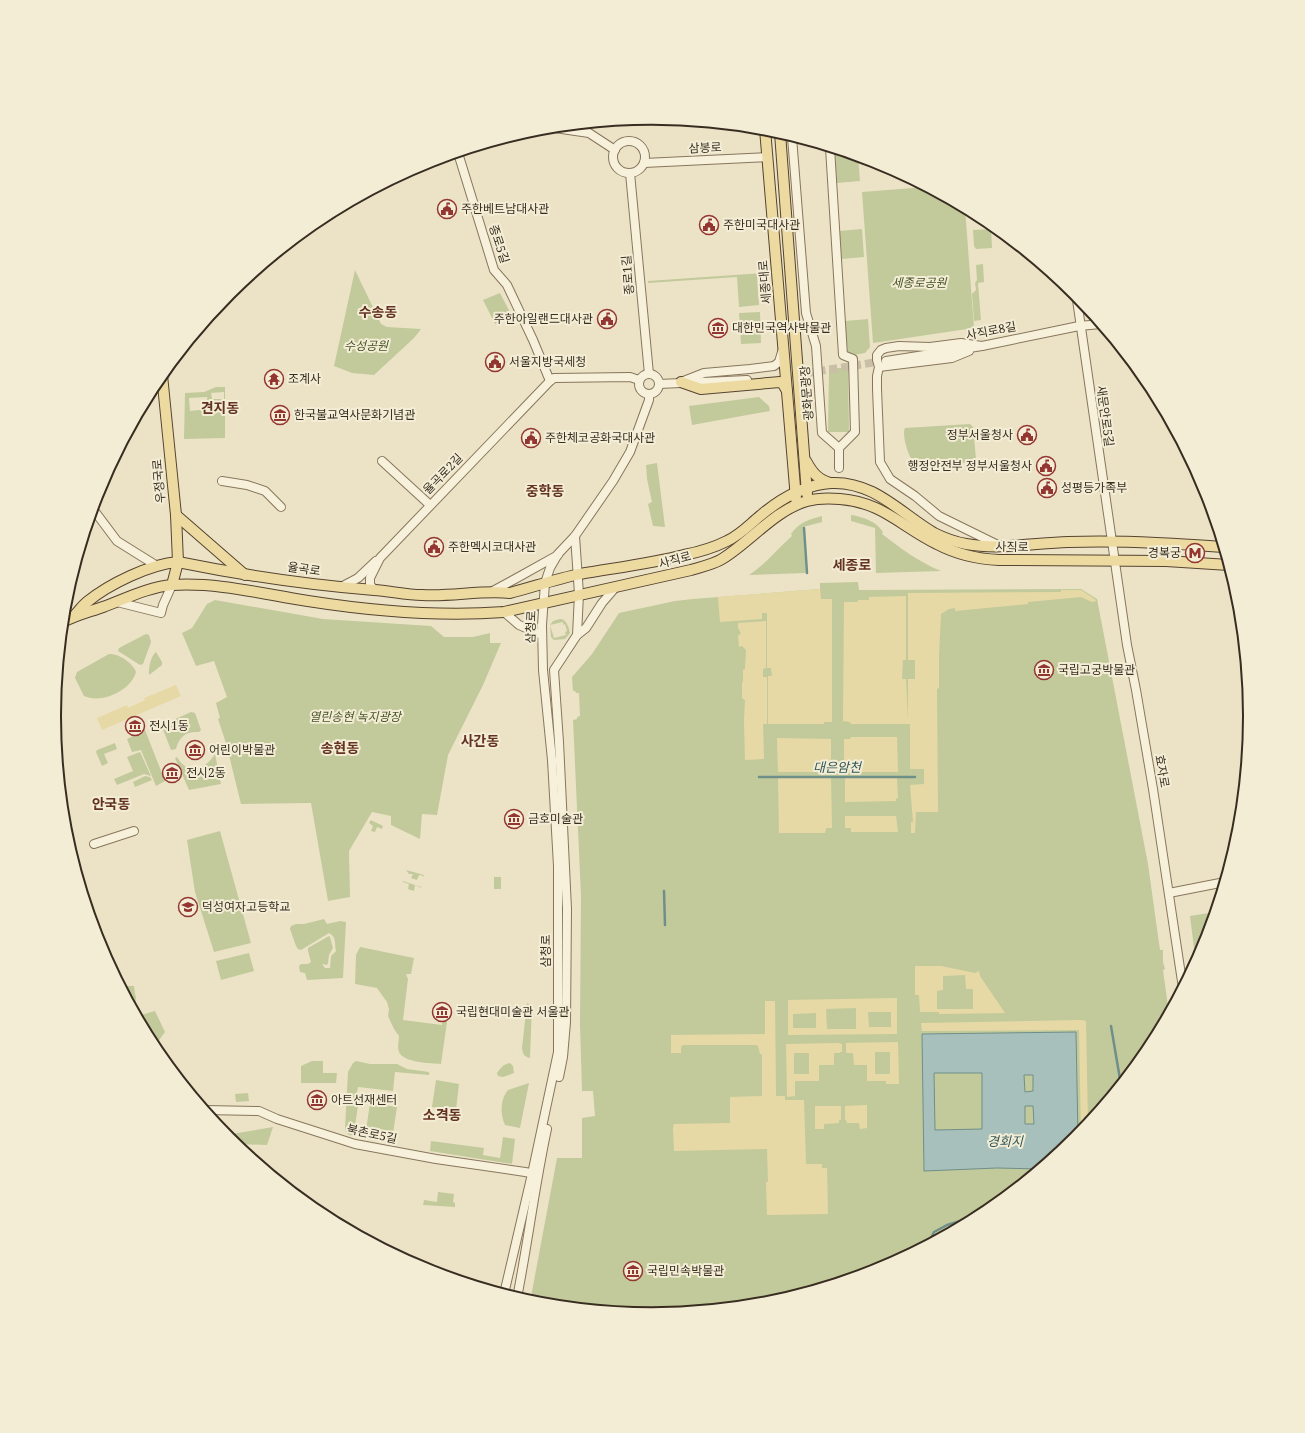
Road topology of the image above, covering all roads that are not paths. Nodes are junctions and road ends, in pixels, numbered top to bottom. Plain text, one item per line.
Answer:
1 (572, 130) edge
2 (765, 136) edge
3 (780, 139) edge
4 (792, 142) edge
5 (615, 150) junction
6 (830, 152) edge
7 (459, 157) edge
8 (767, 157) junction
9 (644, 163) junction
10 (630, 173) junction
11 (1077, 305) edge
12 (1096, 325) edge
13 (1080, 326) junction
14 (982, 346) junction
15 (783, 347) junction
16 (886, 361) tunnel mouth
17 (880, 367) junction
18 (649, 374) junction
19 (762, 380) dead end
20 (550, 381) junction
21 (639, 381) junction
22 (681, 382) junction
23 (659, 384) junction
24 (163, 385) edge
25 (787, 391) junction
26 (649, 395) junction
27 (839, 448) junction
28 (804, 457) junction
29 (382, 461) dead end
30 (839, 468) dead end
31 (222, 481) dead end
32 (830, 483) junction
33 (807, 488) junction
34 (795, 492) junction
35 (808, 501) junction
36 (796, 505) junction
37 (430, 506) junction
38 (281, 507) dead end
39 (97, 514) edge
40 (176, 515) junction
41 (575, 536) junction
42 (1111, 542) junction
43 (1001, 546) junction
44 (1219, 547) edge
45 (558, 554) junction
46 (380, 558) junction
47 (1114, 560) junction
48 (178, 562) junction
49 (1224, 565) edge
50 (157, 566) junction
51 (578, 574) junction
52 (245, 575) junction
53 (545, 583) junction
54 (172, 585) junction
55 (340, 588) junction
56 (615, 588) junction
57 (375, 590) junction
58 (488, 593) junction
59 (579, 594) junction
60 (117, 602) junction
61 (544, 602) junction
62 (504, 612) junction
63 (74, 616) junction
64 (69, 619) edge
65 (542, 635) junction
66 (578, 635) junction
67 (134, 831) dead end
68 (94, 844) dead end
69 (1220, 883) edge
70 (1169, 893) junction
71 (1182, 980) edge
72 (211, 1110) edge
73 (535, 1174) junction
74 (505, 1289) edge
75 (518, 1293) edge

1 - 5 street
2 - 8 main road, 세종대로
3 - 28 main road
4 - 27 street, 광화문광장
5 - 9 street
5 - 10 street
6 - 27 street
7 - 20 street, 종로5길
8 - 9 street, 삼봉로
8 - 15 main road, 세종대로
9 - 10 street
10 - 18 street, 종로1길
11 - 13 street, 새문안로5길
12 - 13 street, 사직로8길
13 - 14 street, 사직로8길
13 - 42 street, 새문안로5길
14 - 16 street, 사직로8길
14 - 17 street
14 - 17 street
15 - 22 street
15 - 25 main road, 세종대로
17 - 43 street
18 - 21 street
18 - 23 street
19 - 22 street
20 - 21 street
20 - 37 street, 율곡로2길
21 - 26 street
22 - 23 street
22 - 25 main road
23 - 26 street
24 - 40 main road, 우정국로
25 - 34 main road, 세종대로
26 - 41 street
27 - 30 street
28 - 32 main road
28 - 33 main road
29 - 37 street
31 - 38 street
32 - 33 main road, 사직로
32 - 43 main road, 사직로
33 - 34 main road, 사직로
33 - 35 main road
34 - 36 main road, 세종대로
34 - 51 main road, 사직로
35 - 36 main road, 사직로
35 - 47 main road, 사직로
36 - 56 main road, 사직로
37 - 46 street, 율곡로2길
39 - 50 street
40 - 48 main road, 우정국로
40 - 52 main road
41 - 45 street
41 - 51 street
42 - 43 main road, 사직로
42 - 44 main road, 사직로
42 - 47 street, 새문안로5길
45 - 53 street, 삼청로
45 - 58 street
46 - 55 street
46 - 57 street, 율곡로2길
47 - 49 main road, 사직로
47 - 70 street, 효자로
48 - 50 main road, 율곡로
48 - 52 main road, 율곡로
48 - 54 main road, 우정국로
50 - 63 main road, 율곡로
51 - 53 main road, 사직로
51 - 59 street
52 - 55 main road, 율곡로
53 - 58 main road, 율곡로
53 - 61 street, 삼청로
54 - 60 main road, 율곡로
54 - 60 street
54 - 62 main road, 율곡로
55 - 57 main road, 율곡로
56 - 59 main road, 사직로
56 - 66 street, 삼청로
57 - 58 main road, 율곡로
59 - 61 main road, 사직로
59 - 66 street
60 - 63 main road, 율곡로
61 - 62 main road, 율곡로
61 - 65 street, 삼청로
62 - 65 street
63 - 64 main road, 율곡로
65 - 73 street, 삼청로
66 - 73 street, 삼청로
67 - 68 street
69 - 70 street
70 - 71 street, 효자로
72 - 73 street, 북촌로5길
73 - 74 street, 삼청로
73 - 75 street, 삼청로

